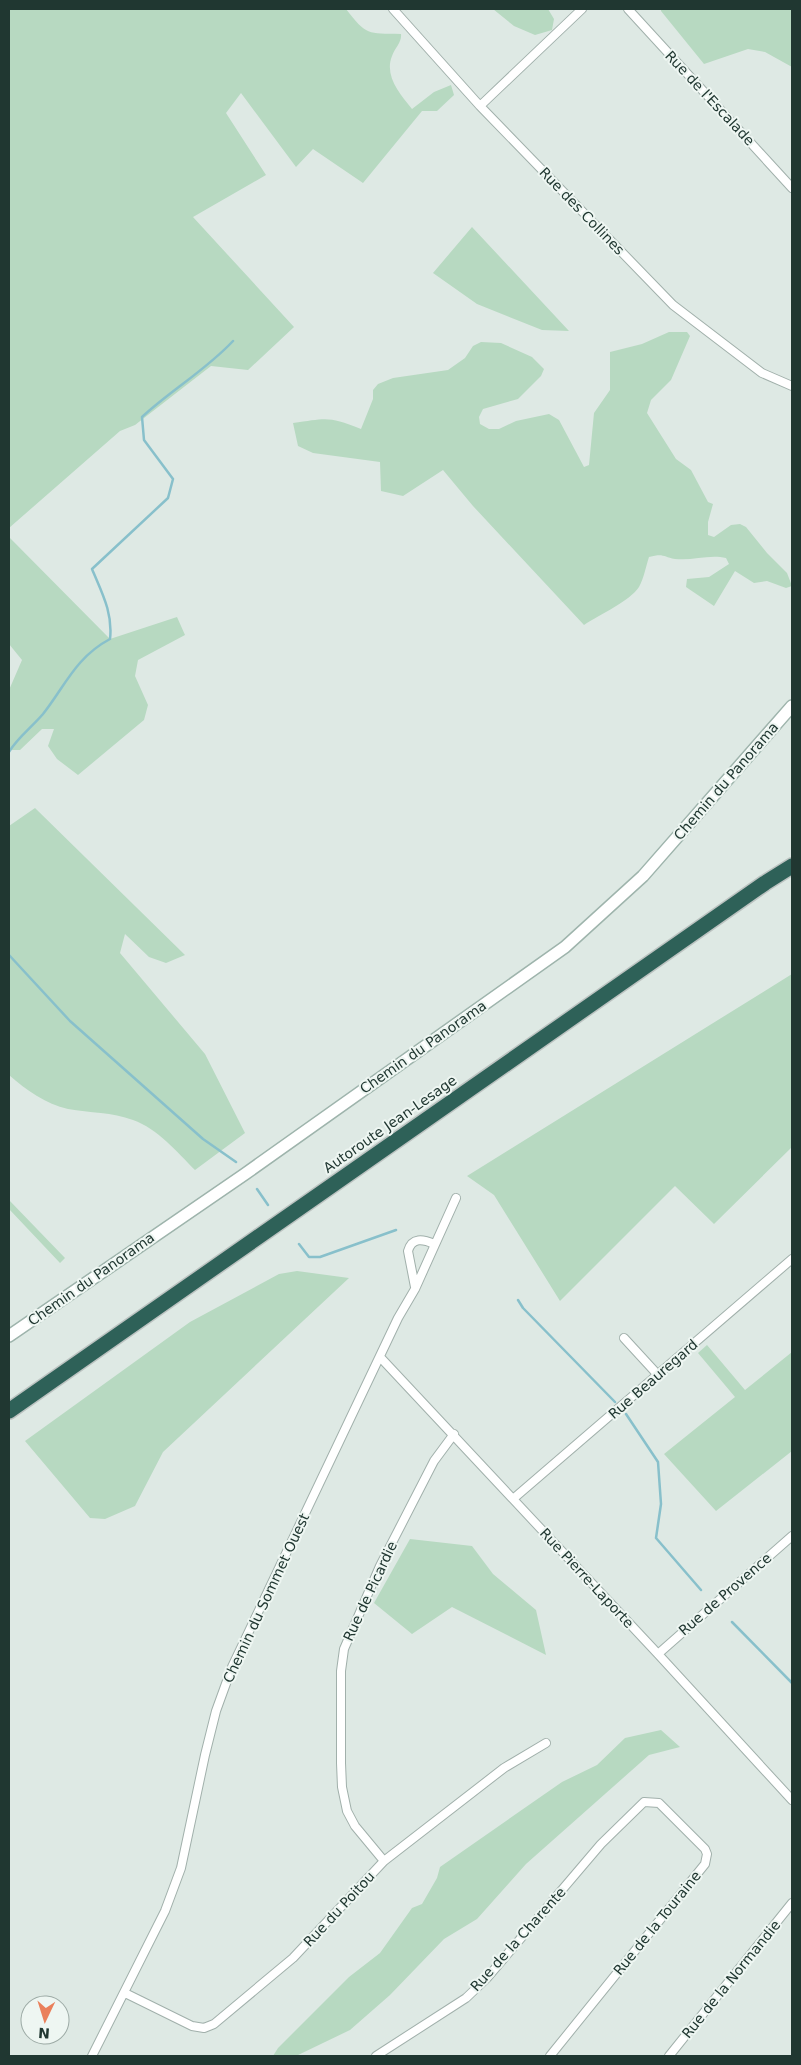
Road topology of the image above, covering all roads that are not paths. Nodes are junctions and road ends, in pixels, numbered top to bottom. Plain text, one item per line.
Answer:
1 (393, 9) edge
2 (582, 9) edge
3 (628, 9) edge
4 (480, 106) junction
5 (792, 188) edge
6 (792, 386) edge
7 (792, 706) edge
8 (792, 866) edge
9 (456, 1198) dead end
10 (434, 1244) junction
11 (792, 1259) edge
12 (415, 1289) junction
13 (9, 1336) edge
14 (624, 1338) dead end
15 (380, 1357) junction
16 (658, 1374) junction
17 (9, 1411) edge
18 (454, 1434) junction
19 (513, 1499) junction
20 (792, 1536) edge
21 (658, 1654) junction
22 (546, 1743) dead end
23 (792, 1800) edge
24 (644, 1802) joint
25 (384, 1861) junction
26 (792, 1902) edge
27 (125, 1993) junction
28 (92, 2056) edge
29 (376, 2056) edge
30 (550, 2056) edge
31 (669, 2056) edge

1 - 4 street, Rue des Collines
2 - 4 street
3 - 5 street, Rue de l'Escalade
4 - 6 street, Rue des Collines
7 - 13 street, Chemin du Panorama
8 - 17 highway, Autoroute Jean-Lesage
9 - 10 street, Chemin du Sommet Ouest
10 - 12 street, Chemin du Sommet Ouest
10 - 12 street
11 - 16 street, Rue Beauregard
12 - 15 street, Chemin du Sommet Ouest
14 - 16 street
15 - 18 street, Rue Pierre-Laporte
15 - 27 street, Chemin du Sommet Ouest
16 - 19 street, Rue Beauregard
18 - 19 street, Rue Pierre-Laporte
18 - 25 street, Rue de Picardie
19 - 21 street, Rue Pierre-Laporte
20 - 21 street, Rue de Provence
21 - 23 street, Rue Pierre-Laporte
22 - 25 street, Rue du Poitou
24 - 29 street, Rue de la Charente
24 - 30 street, Rue de la Touraine
25 - 27 street, Rue du Poitou
26 - 31 street, Rue de la Normandie
27 - 28 street, Chemin du Sommet Ouest

